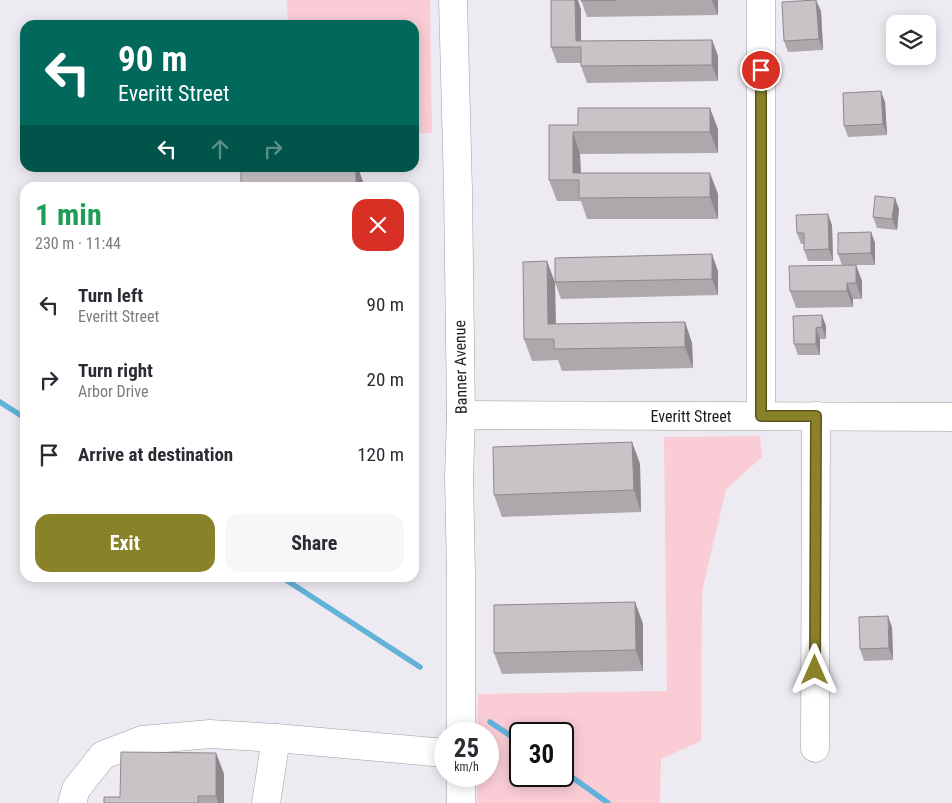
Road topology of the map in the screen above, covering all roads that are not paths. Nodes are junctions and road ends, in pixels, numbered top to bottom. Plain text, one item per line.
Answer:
1 (453, 0) edge
2 (761, 0) edge
3 (461, 415) junction
4 (761, 416) junction
5 (816, 416) junction
6 (952, 417) edge
7 (461, 722) edge
8 (276, 738) junction
9 (815, 748) dead end
10 (434, 752) edge
11 (461, 787) edge
12 (72, 803) edge
13 (266, 803) edge
14 (461, 803) edge

1 - 3 street, Banner Avenue
2 - 4 street
3 - 4 street, Everitt Street
3 - 7 street, Banner Avenue
4 - 5 street, Everitt Street
5 - 6 street, Everitt Street
5 - 9 street
8 - 10 street
8 - 12 street
8 - 13 street
11 - 14 street

